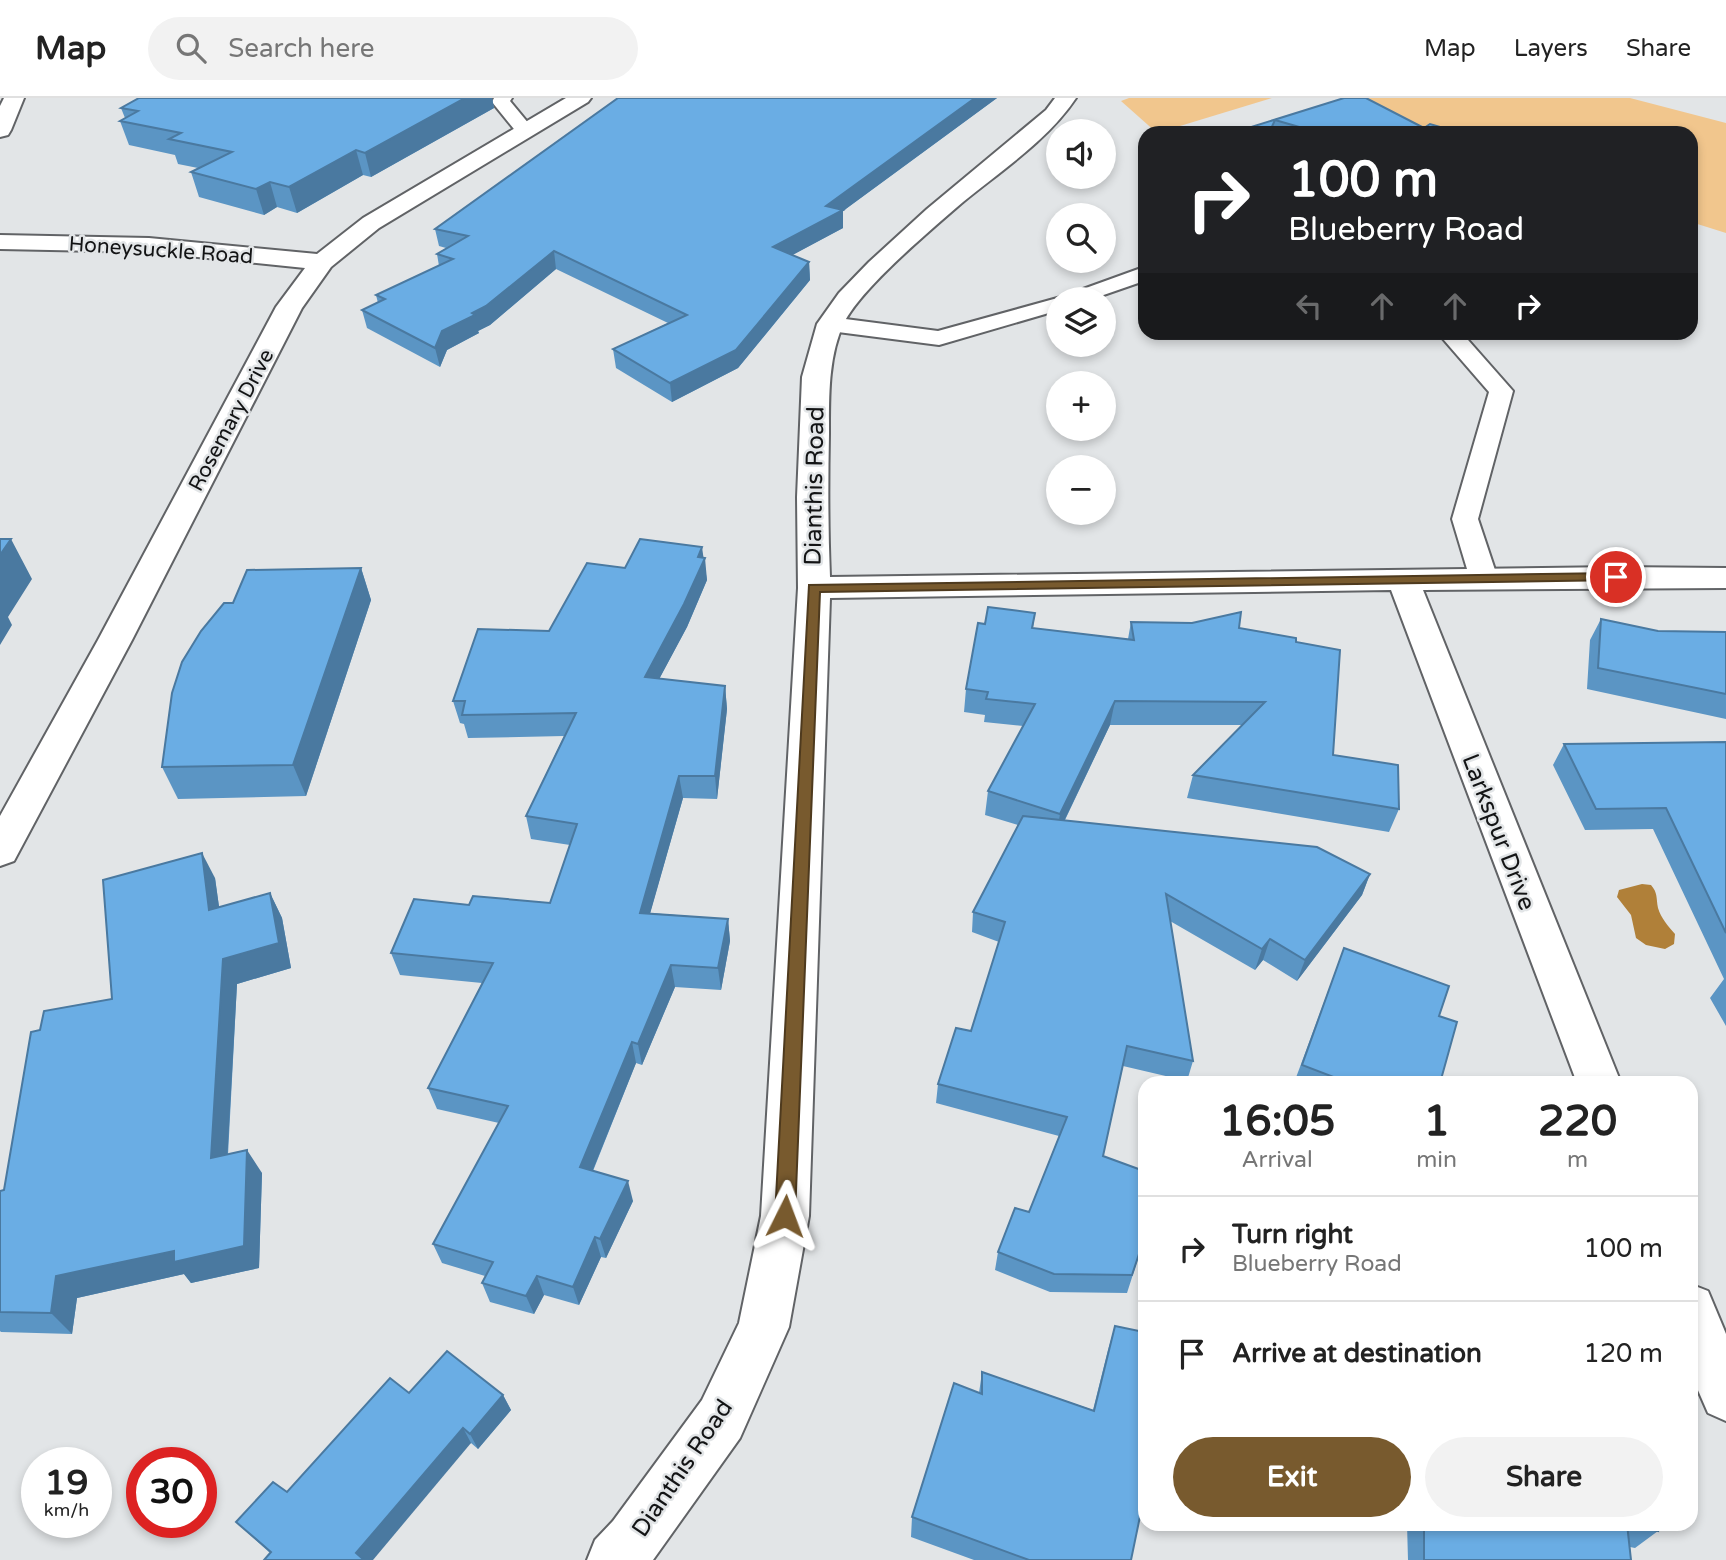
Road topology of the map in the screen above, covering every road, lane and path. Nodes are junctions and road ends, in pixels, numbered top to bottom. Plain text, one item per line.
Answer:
1 (14, 98) edge
2 (503, 98) edge
3 (581, 98) edge
4 (1066, 98) edge
5 (0, 130) edge
6 (525, 130) junction
7 (0, 242) edge
8 (322, 262) junction
9 (1138, 276) edge
10 (1106, 287) edge
11 (1046, 307) edge
12 (830, 324) junction
13 (1455, 340) edge
14 (1726, 578) edge
15 (1484, 579) junction
16 (1403, 580) junction
17 (814, 588) junction
18 (2, 845) edge
19 (1596, 1076) edge
20 (1698, 1327) edge
21 (1726, 1395) edge
22 (615, 1560) edge

1 - 5 street
2 - 6 lane
3 - 6 street, Rosemary Drive
4 - 12 street, Dianthis Road
6 - 8 street, Rosemary Drive
7 - 8 street, Honeysuckle Road
8 - 18 street, Rosemary Drive
9 - 10 lane
11 - 12 lane
12 - 17 street, Dianthis Road
13 - 15 lane
14 - 15 street
15 - 16 street
16 - 17 street
16 - 19 street, Larkspur Drive
17 - 22 street, Dianthis Road
20 - 21 street

